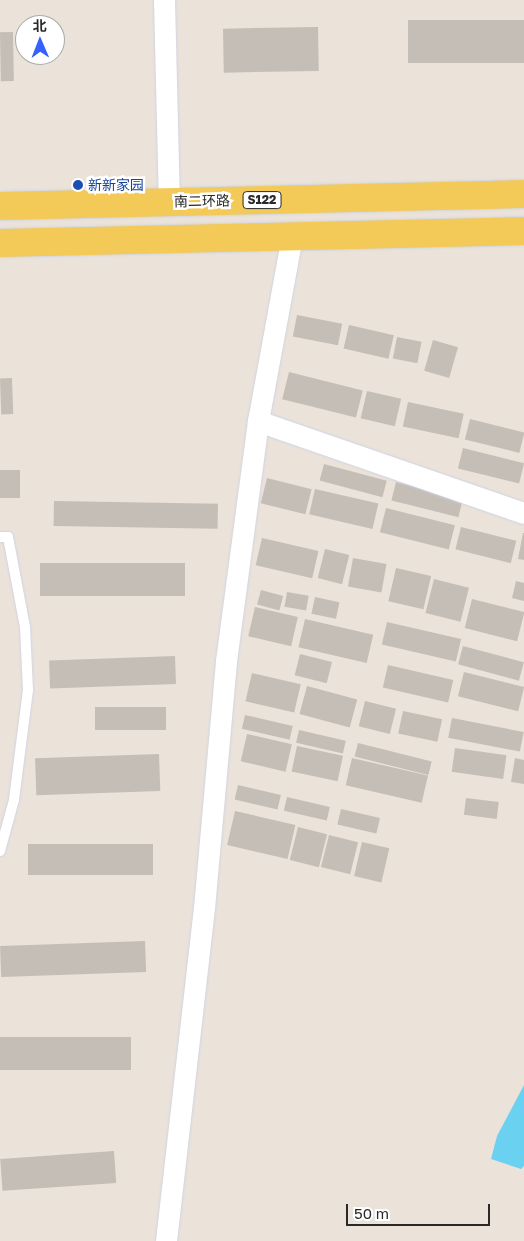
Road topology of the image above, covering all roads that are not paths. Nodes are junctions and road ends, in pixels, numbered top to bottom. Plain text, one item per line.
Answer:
1 (164, 0) edge
2 (524, 194) edge
3 (292, 199) junction
4 (169, 202) junction
5 (0, 206) edge
6 (524, 231) edge
7 (292, 236) junction
8 (0, 243) edge
9 (258, 421) junction
10 (524, 513) edge
11 (0, 537) edge
12 (0, 851) edge
13 (166, 1241) edge

1 - 4 street
2 - 3 main road, 南二环路 / S122
3 - 4 main road, 南二环路 / S122
3 - 7 main road
4 - 5 main road, 南二环路 / S122
6 - 7 main road
7 - 8 main road
7 - 9 street
9 - 10 street
9 - 13 street
11 - 12 lane

